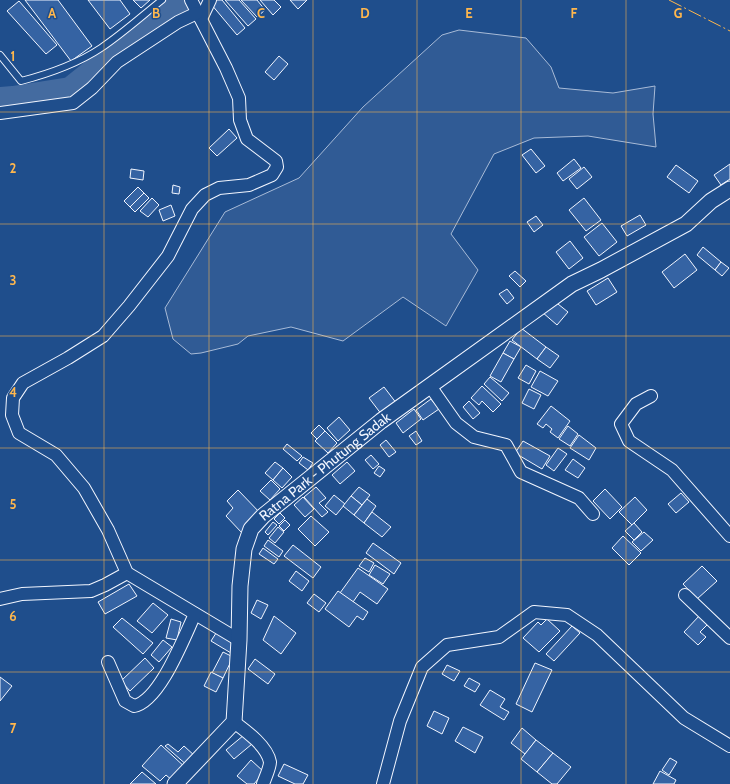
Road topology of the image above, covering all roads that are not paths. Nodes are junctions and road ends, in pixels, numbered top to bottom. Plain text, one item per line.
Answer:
1 (162, 0) edge
2 (191, 0) edge
3 (210, 0) edge
4 (199, 16) junction
5 (0, 55) edge
6 (0, 113) edge
7 (730, 189) edge
8 (430, 386) junction
9 (651, 396) dead end
10 (593, 514) dead end
11 (730, 536) edge
12 (127, 573) junction
13 (684, 595) dead end
14 (0, 599) edge
15 (195, 614) junction
16 (730, 638) edge
17 (239, 640) junction
18 (108, 662) dead end
19 (234, 722) junction
20 (730, 746) edge
21 (175, 784) edge
22 (263, 784) edge
23 (383, 784) edge

1 - 5 lane
2 - 4 street
3 - 4 street
4 - 6 street
4 - 12 street
7 - 8 street, Ratna Park - Phutung Sadak
8 - 10 street
8 - 17 street, Ratna Park - Phutung Sadak
9 - 11 street
12 - 14 street
12 - 15 street
13 - 16 street
15 - 17 street
15 - 18 street
17 - 19 street, Ratna Park - Phutung Sadak
19 - 21 street
19 - 22 street
20 - 23 street

